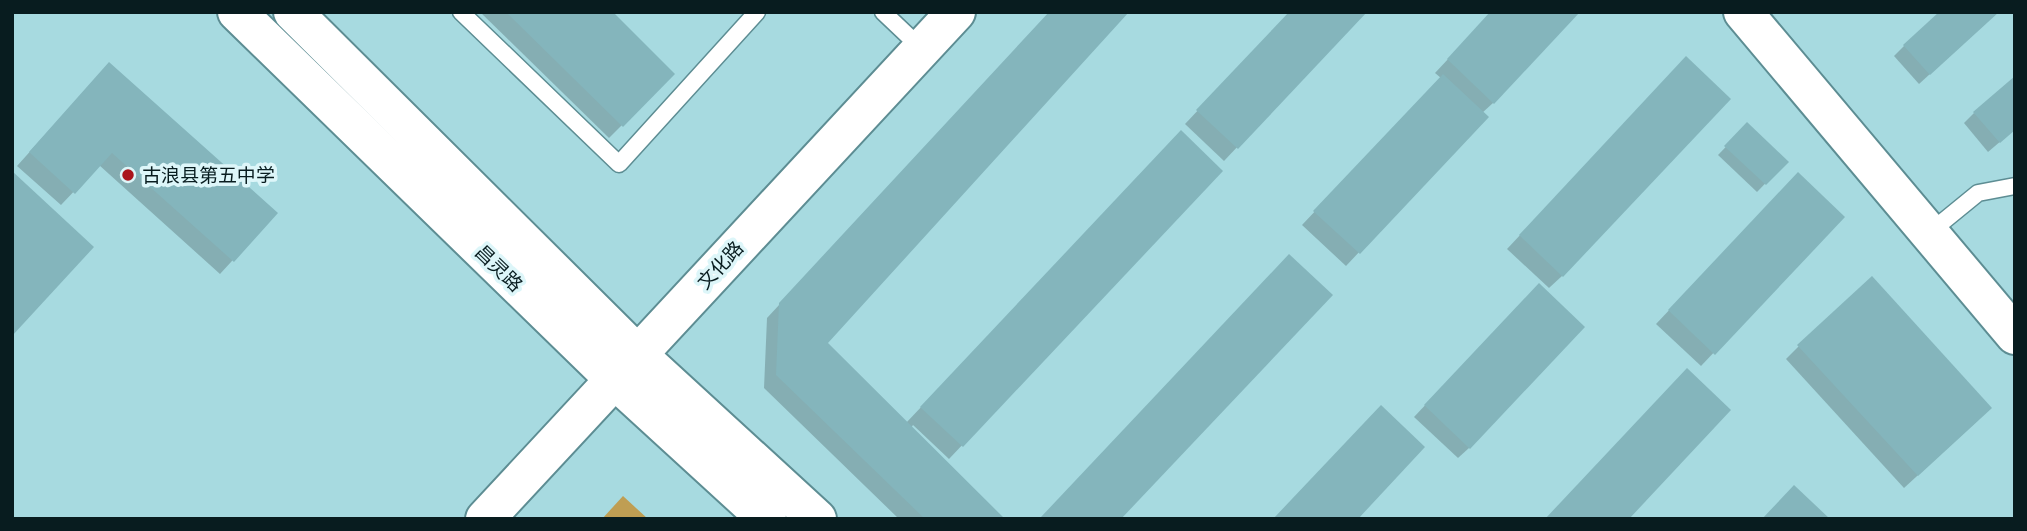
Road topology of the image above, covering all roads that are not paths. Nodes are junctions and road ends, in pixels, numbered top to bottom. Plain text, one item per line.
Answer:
1 (237, 12) edge
2 (293, 12) edge
3 (461, 12) edge
4 (757, 12) edge
5 (883, 12) edge
6 (956, 12) edge
7 (1743, 12) edge
8 (922, 49) junction
9 (2015, 186) edge
10 (1929, 233) junction
11 (2015, 335) edge
12 (626, 367) junction
13 (485, 519) edge
14 (766, 519) edge
15 (817, 519) edge

1 - 12 main road, 昌灵路
2 - 12 main road, 昌灵路
3 - 4 lane
5 - 8 lane
6 - 8 main road, 文化路
7 - 10 main road
8 - 12 main road, 文化路
9 - 10 lane
10 - 11 main road
12 - 13 main road, 文化路
12 - 14 main road, 昌灵路
12 - 15 main road, 昌灵路

